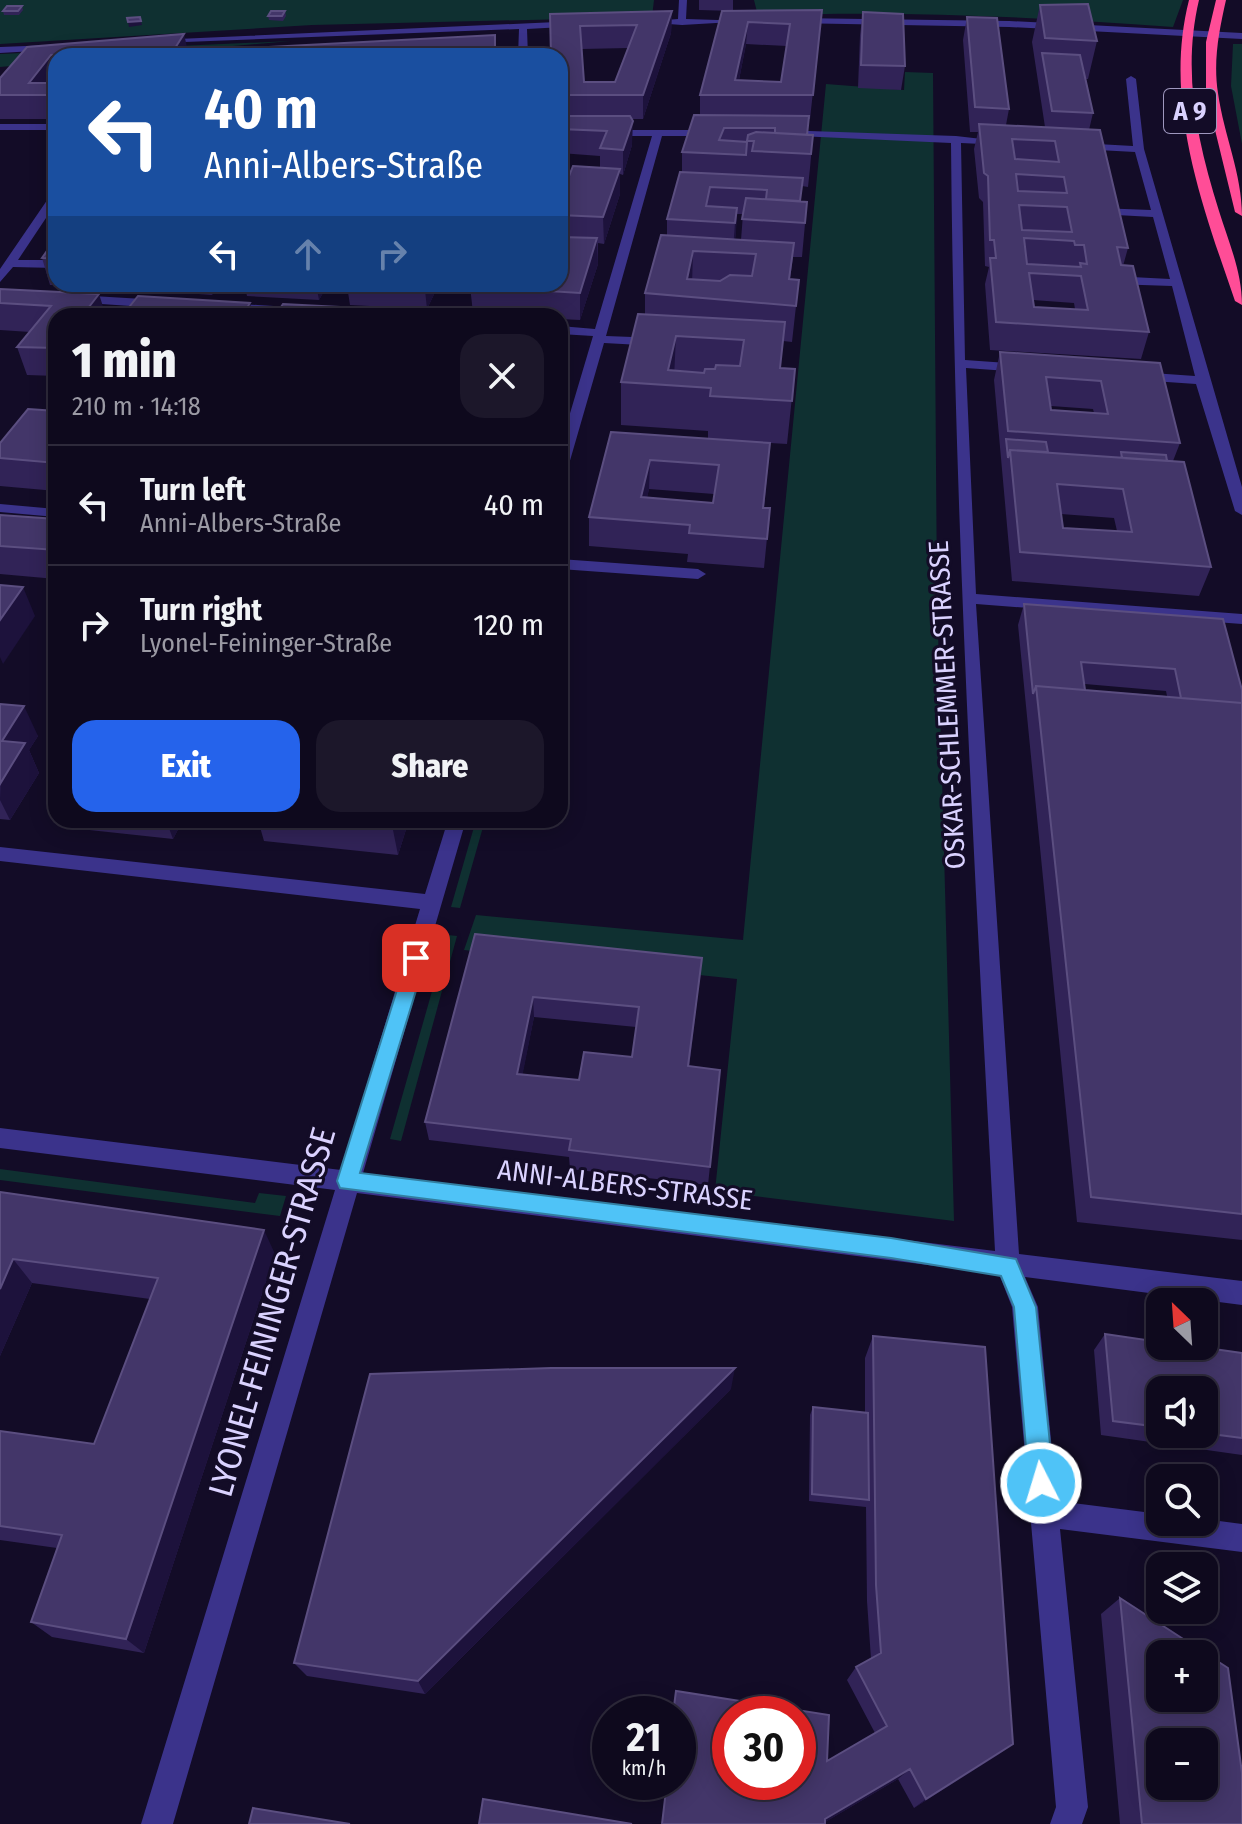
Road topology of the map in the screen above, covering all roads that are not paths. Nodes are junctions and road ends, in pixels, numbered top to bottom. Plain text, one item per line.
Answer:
1 (683, 0) edge
2 (1194, 0) edge
3 (1221, 0) edge
4 (752, 21) edge
5 (776, 21) edge
6 (682, 22) junction
7 (592, 23) edge
8 (636, 23) edge
9 (523, 25) junction
10 (1242, 36) edge
11 (148, 41) edge
12 (60, 46) edge
13 (523, 48) edge
14 (0, 50) edge
15 (1131, 79) dead end
16 (0, 127) edge
17 (48, 127) edge
18 (568, 133) edge
19 (724, 133) edge
20 (765, 133) edge
21 (658, 134) junction
22 (956, 139) junction
23 (1022, 143) edge
24 (1066, 145) edge
25 (1139, 149) junction
26 (48, 207) edge
27 (1098, 211) edge
28 (1242, 212) edge
29 (1158, 214) junction
30 (12, 261) junction
31 (48, 263) edge
32 (0, 278) edge
33 (1104, 279) edge
34 (1177, 283) junction
35 (58, 298) edge
36 (1242, 301) edge
37 (168, 304) edge
38 (209, 306) edge
39 (241, 308) edge
40 (568, 331) edge
41 (600, 336) junction
42 (679, 343) edge
43 (959, 364) junction
44 (1035, 369) edge
45 (1126, 375) edge
46 (1202, 380) junction
47 (568, 444) edge
48 (0, 508) edge
49 (1242, 511) edge
50 (48, 512) edge
51 (568, 565) edge
52 (698, 574) edge
53 (968, 598) junction
54 (1242, 619) edge
55 (455, 828) edge
56 (0, 854) edge
57 (434, 903) junction
58 (0, 1138) edge
59 (347, 1181) junction
60 (1008, 1267) junction
61 (1242, 1293) edge
62 (1044, 1513) junction
63 (1242, 1538) edge
64 (157, 1824) edge
65 (1066, 1824) edge

1 - 6 street
2 - 36 highway, A 9
3 - 28 highway, A 9
4 - 6 street
5 - 10 street
6 - 8 street
7 - 9 street
9 - 11 street
9 - 13 street
12 - 14 street
15 - 25 street
16 - 17 street
18 - 21 street
19 - 21 street
20 - 22 street
21 - 41 street
22 - 23 street
22 - 43 street, OSKAR-SCHLEMMER-STRASSE
24 - 25 street
25 - 29 street
26 - 30 street
27 - 29 street
29 - 34 street
30 - 31 street
30 - 32 street
33 - 34 street
34 - 46 street
35 - 37 street
38 - 39 street
40 - 41 street
41 - 42 street
41 - 47 street
43 - 44 street
43 - 53 street, OSKAR-SCHLEMMER-STRASSE
45 - 46 street
46 - 49 street
48 - 50 street
51 - 52 street
53 - 54 street
53 - 60 street, OSKAR-SCHLEMMER-STRASSE
55 - 57 street, LYONEL-FEININGER-STRASSE
56 - 57 street
57 - 59 street, LYONEL-FEININGER-STRASSE
58 - 59 street, ANNI-ALBERS-STRASSE
59 - 60 street, ANNI-ALBERS-STRASSE
59 - 64 street, LYONEL-FEININGER-STRASSE
60 - 61 street, ANNI-ALBERS-STRASSE
60 - 62 street, OSKAR-SCHLEMMER-STRASSE
62 - 63 street
62 - 65 street, OSKAR-SCHLEMMER-STRASSE

